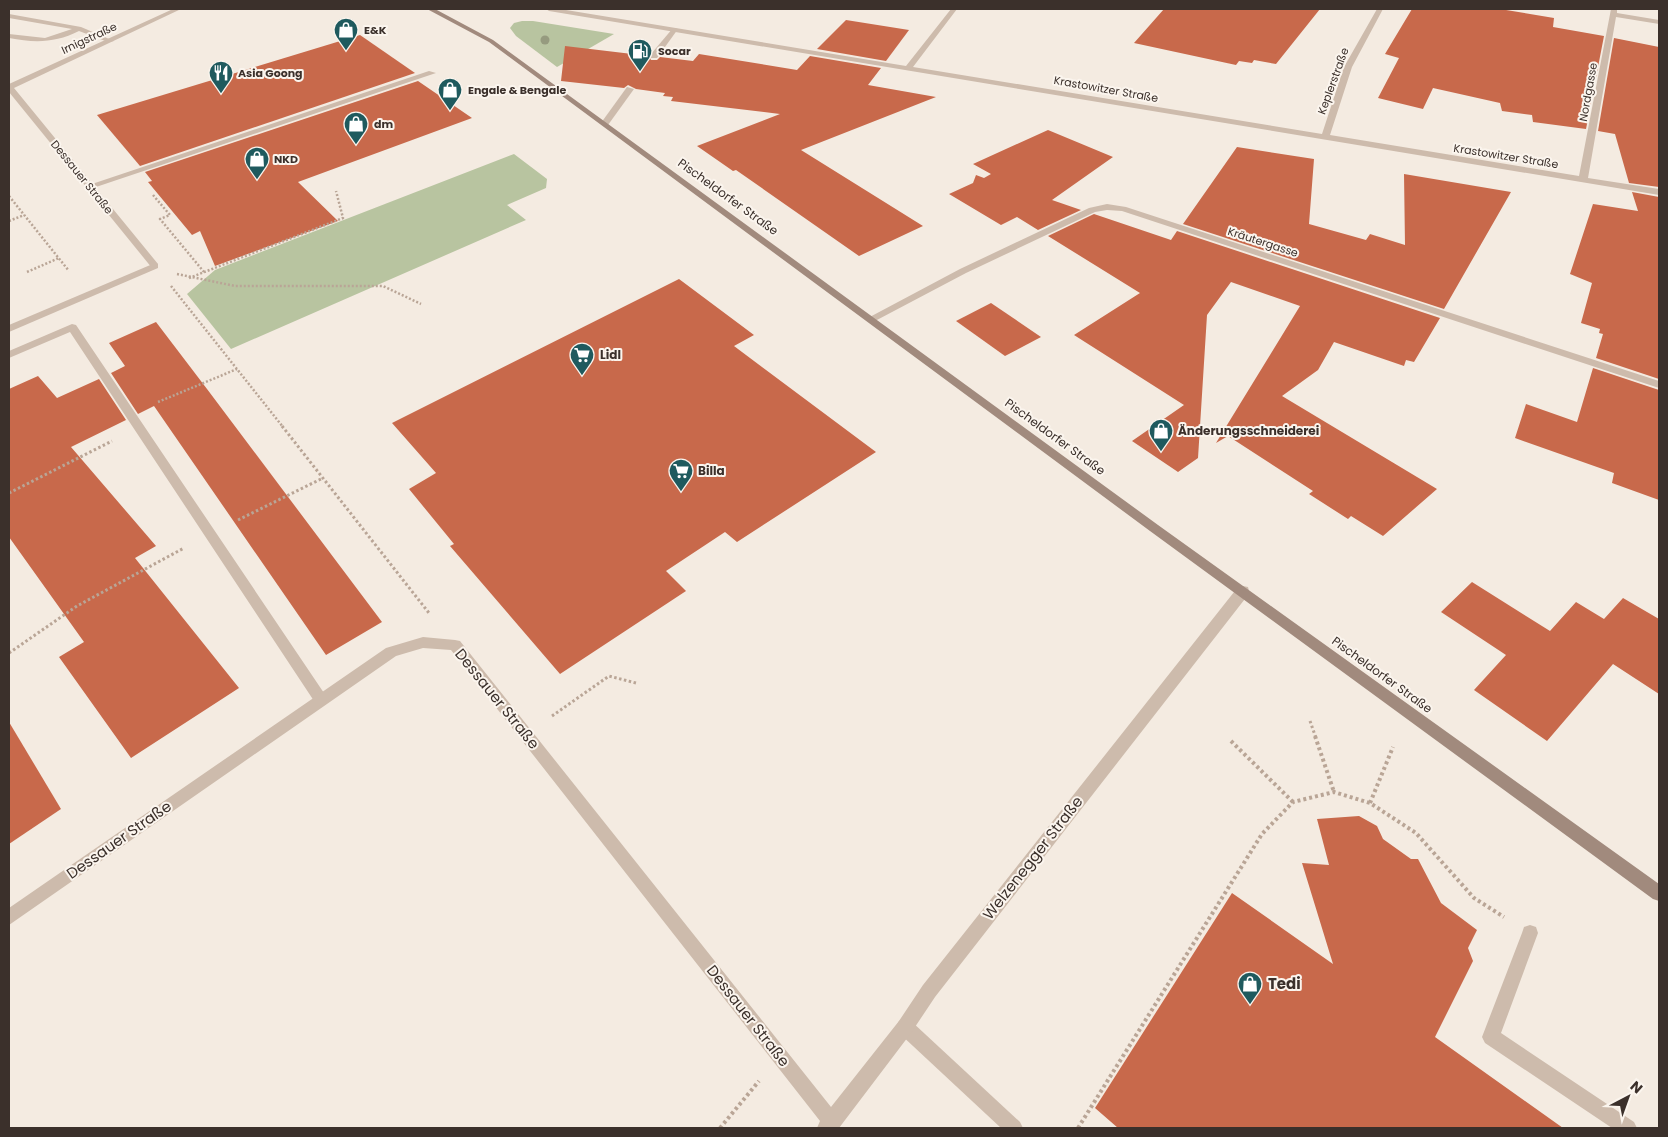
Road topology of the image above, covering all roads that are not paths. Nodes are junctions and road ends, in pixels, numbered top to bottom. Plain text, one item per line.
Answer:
1 (178, 9) edge
2 (430, 9) edge
3 (550, 9) edge
4 (954, 9) edge
5 (1380, 9) edge
6 (1614, 12) edge
7 (9, 16) edge
8 (19, 18) junction
9 (9, 22) edge
10 (1659, 22) edge
11 (79, 28) junction
12 (676, 29) junction
13 (9, 36) edge
14 (110, 41) junction
15 (654, 56) dead end
16 (909, 67) junction
17 (432, 73) dead end
18 (9, 87) edge
19 (630, 89) dead end
20 (605, 123) junction
21 (1325, 137) junction
22 (1584, 180) junction
23 (90, 186) junction
24 (1659, 192) edge
25 (871, 318) junction
26 (9, 329) edge
27 (9, 355) edge
28 (1659, 385) edge
29 (1243, 592) junction
30 (321, 700) junction
31 (1659, 893) edge
32 (9, 917) edge
33 (1530, 933) road end
34 (905, 1027) junction
35 (829, 1125) edge
36 (1014, 1128) edge
37 (1628, 1128) edge

1 - 14 street, Irnigstraße
2 - 20 main road, Pischeldorfer Straße
3 - 12 street, Krastowitzer Straße
4 - 16 street
5 - 21 street, Keplerstraße
6 - 10 street
6 - 22 street, Nordgasse
7 - 8 street
8 - 9 street
8 - 11 street
11 - 13 street
11 - 14 street
12 - 15 street
12 - 16 street, Krastowitzer Straße
14 - 18 street, Irnigstraße
16 - 21 street, Krastowitzer Straße
17 - 23 street
18 - 23 street, Dessauer Straße
19 - 20 street
20 - 25 main road, Pischeldorfer Straße
21 - 22 street, Krastowitzer Straße
22 - 24 street, Krastowitzer Straße
23 - 26 street, Dessauer Straße
25 - 28 street, Kräutergasse
25 - 29 main road, Pischeldorfer Straße
27 - 30 street
29 - 31 main road, Pischeldorfer Straße
29 - 34 street, Welzenegger Straße
30 - 32 street, Dessauer Straße
30 - 35 street, Dessauer Straße
33 - 37 street
34 - 35 street, Welzenegger Straße
34 - 36 street

